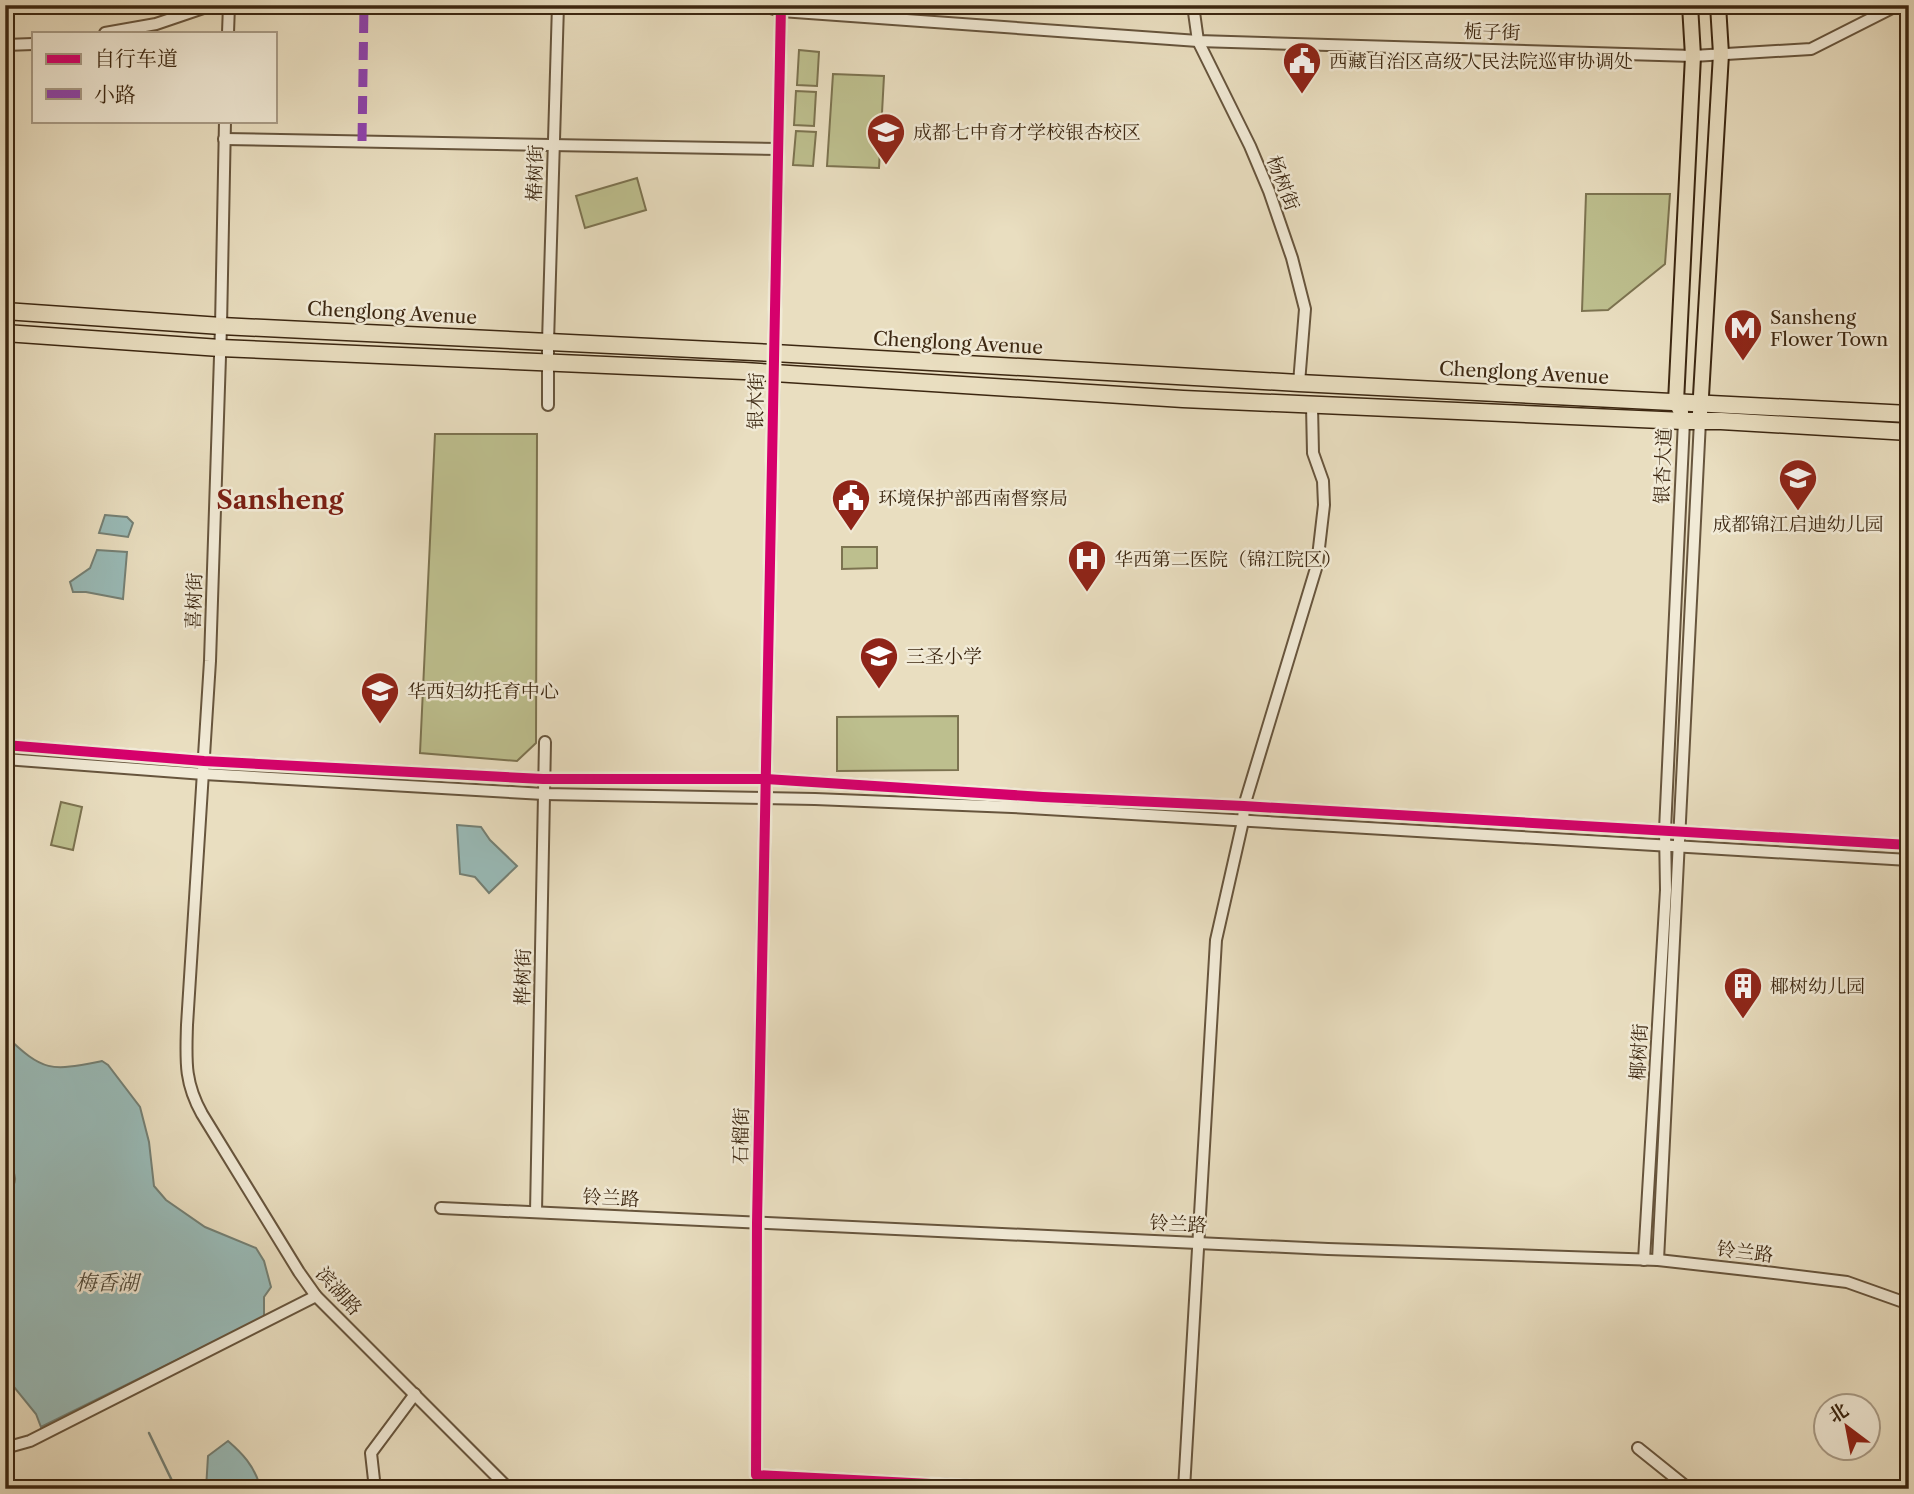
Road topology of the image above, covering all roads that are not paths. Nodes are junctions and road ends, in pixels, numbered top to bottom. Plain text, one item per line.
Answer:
1 (212, 5) edge
2 (229, 5) edge
3 (558, 5) edge
4 (760, 5) edge
5 (1193, 5) edge
6 (1690, 5) edge
7 (1718, 5) edge
8 (1898, 5) edge
9 (781, 8) edge
10 (111, 32) edge
11 (228, 32) edge
12 (1198, 41) junction
13 (32, 44) edge
14 (5, 45) edge
15 (1721, 54) junction
16 (1693, 56) junction
17 (225, 122) edge
18 (224, 139) junction
19 (554, 145) junction
20 (778, 149) junction
21 (5, 311) edge
22 (221, 326) junction
23 (5, 333) edge
24 (548, 342) junction
25 (220, 348) junction
26 (774, 353) junction
27 (548, 363) junction
28 (774, 373) junction
29 (1298, 383) junction
30 (1676, 402) junction
31 (1701, 402) junction
32 (548, 405) dead end
33 (1312, 405) junction
34 (1909, 414) edge
35 (1692, 421) junction
36 (1909, 432) edge
37 (545, 742) dead end
38 (5, 745) edge
39 (5, 759) edge
40 (204, 761) junction
41 (204, 774) junction
42 (543, 779) junction
43 (766, 779) junction
44 (544, 794) junction
45 (765, 798) junction
46 (1244, 806) junction
47 (1243, 821) junction
48 (1665, 830) junction
49 (1680, 831) junction
50 (1665, 845) junction
51 (1909, 845) edge
52 (1679, 846) junction
53 (1909, 860) edge
54 (188, 1082) joint
55 (441, 1208) dead end
56 (536, 1212) junction
57 (757, 1223) junction
58 (1198, 1243) junction
59 (1644, 1260) junction
60 (1658, 1260) junction
61 (316, 1296) junction
62 (1909, 1304) edge
63 (415, 1394) junction
64 (5, 1448) edge
65 (1638, 1448) dead end
66 (927, 1486) edge
67 (375, 1489) edge
68 (509, 1489) edge
69 (1026, 1489) edge
70 (1184, 1489) edge
71 (1689, 1489) edge

1 - 10 street
2 - 11 street
3 - 19 street, 椿树街
4 - 9 street, 栀子街
5 - 12 street, 杨树街
6 - 16 main road, 银杏大道
7 - 15 main road, 银杏大道
8 - 15 street, 栀子街
9 - 12 street, 栀子街
9 - 20 street, 银木街
12 - 16 street, 栀子街
12 - 29 street, 杨树街
13 - 14 street
15 - 16 street, 栀子街
15 - 31 main road, 银杏大道
16 - 30 main road, 银杏大道
17 - 18 street, 喜树街
18 - 19 street
18 - 22 street, 喜树街
19 - 20 street
19 - 24 street, 椿树街
20 - 26 street, 银木街
21 - 22 highway, Chenglong Avenue
22 - 24 highway, Chenglong Avenue
22 - 25 street, 喜树街
23 - 25 highway
24 - 26 highway, Chenglong Avenue
24 - 27 street
25 - 27 highway
25 - 40 street, 喜树街
26 - 28 street, 银木街
26 - 29 highway, Chenglong Avenue
27 - 28 highway
27 - 32 street
28 - 33 highway
28 - 43 street, 银木街
29 - 30 highway, Chenglong Avenue
30 - 31 highway, Chenglong Avenue
30 - 35 main road, 银杏大道
31 - 34 highway, Chenglong Avenue
31 - 35 main road, 银杏大道
33 - 35 highway
33 - 46 street
35 - 36 highway
35 - 48 street, 银杏大道
35 - 49 street, 银杏大道
37 - 42 street, 桦树街
38 - 40 street
39 - 41 street
40 - 41 street, 喜树街
40 - 42 street
41 - 44 street
41 - 54 street, 喜树街
42 - 43 street
42 - 44 street, 桦树街
43 - 45 street, 银木街
43 - 46 street
44 - 45 street
44 - 56 street, 桦树街
45 - 47 street
45 - 57 street, 石榴街
46 - 47 street
46 - 48 street
47 - 50 street
47 - 58 street
48 - 49 street
48 - 50 street, 银杏大道
49 - 51 street
49 - 52 street, 银杏大道
50 - 52 street
50 - 59 street, 椰树街
52 - 53 street
52 - 60 street, 椰树街
54 - 61 street, 滨湖路
55 - 56 street, 铃兰路
56 - 57 street, 铃兰路
57 - 58 street, 铃兰路
57 - 66 street, 石榴街
58 - 59 street, 铃兰路
58 - 70 street
59 - 60 street, 铃兰路
60 - 62 street, 铃兰路
61 - 63 street, 滨湖路
61 - 64 street
63 - 67 street
63 - 68 street, 滨湖路
65 - 71 street
66 - 69 street

